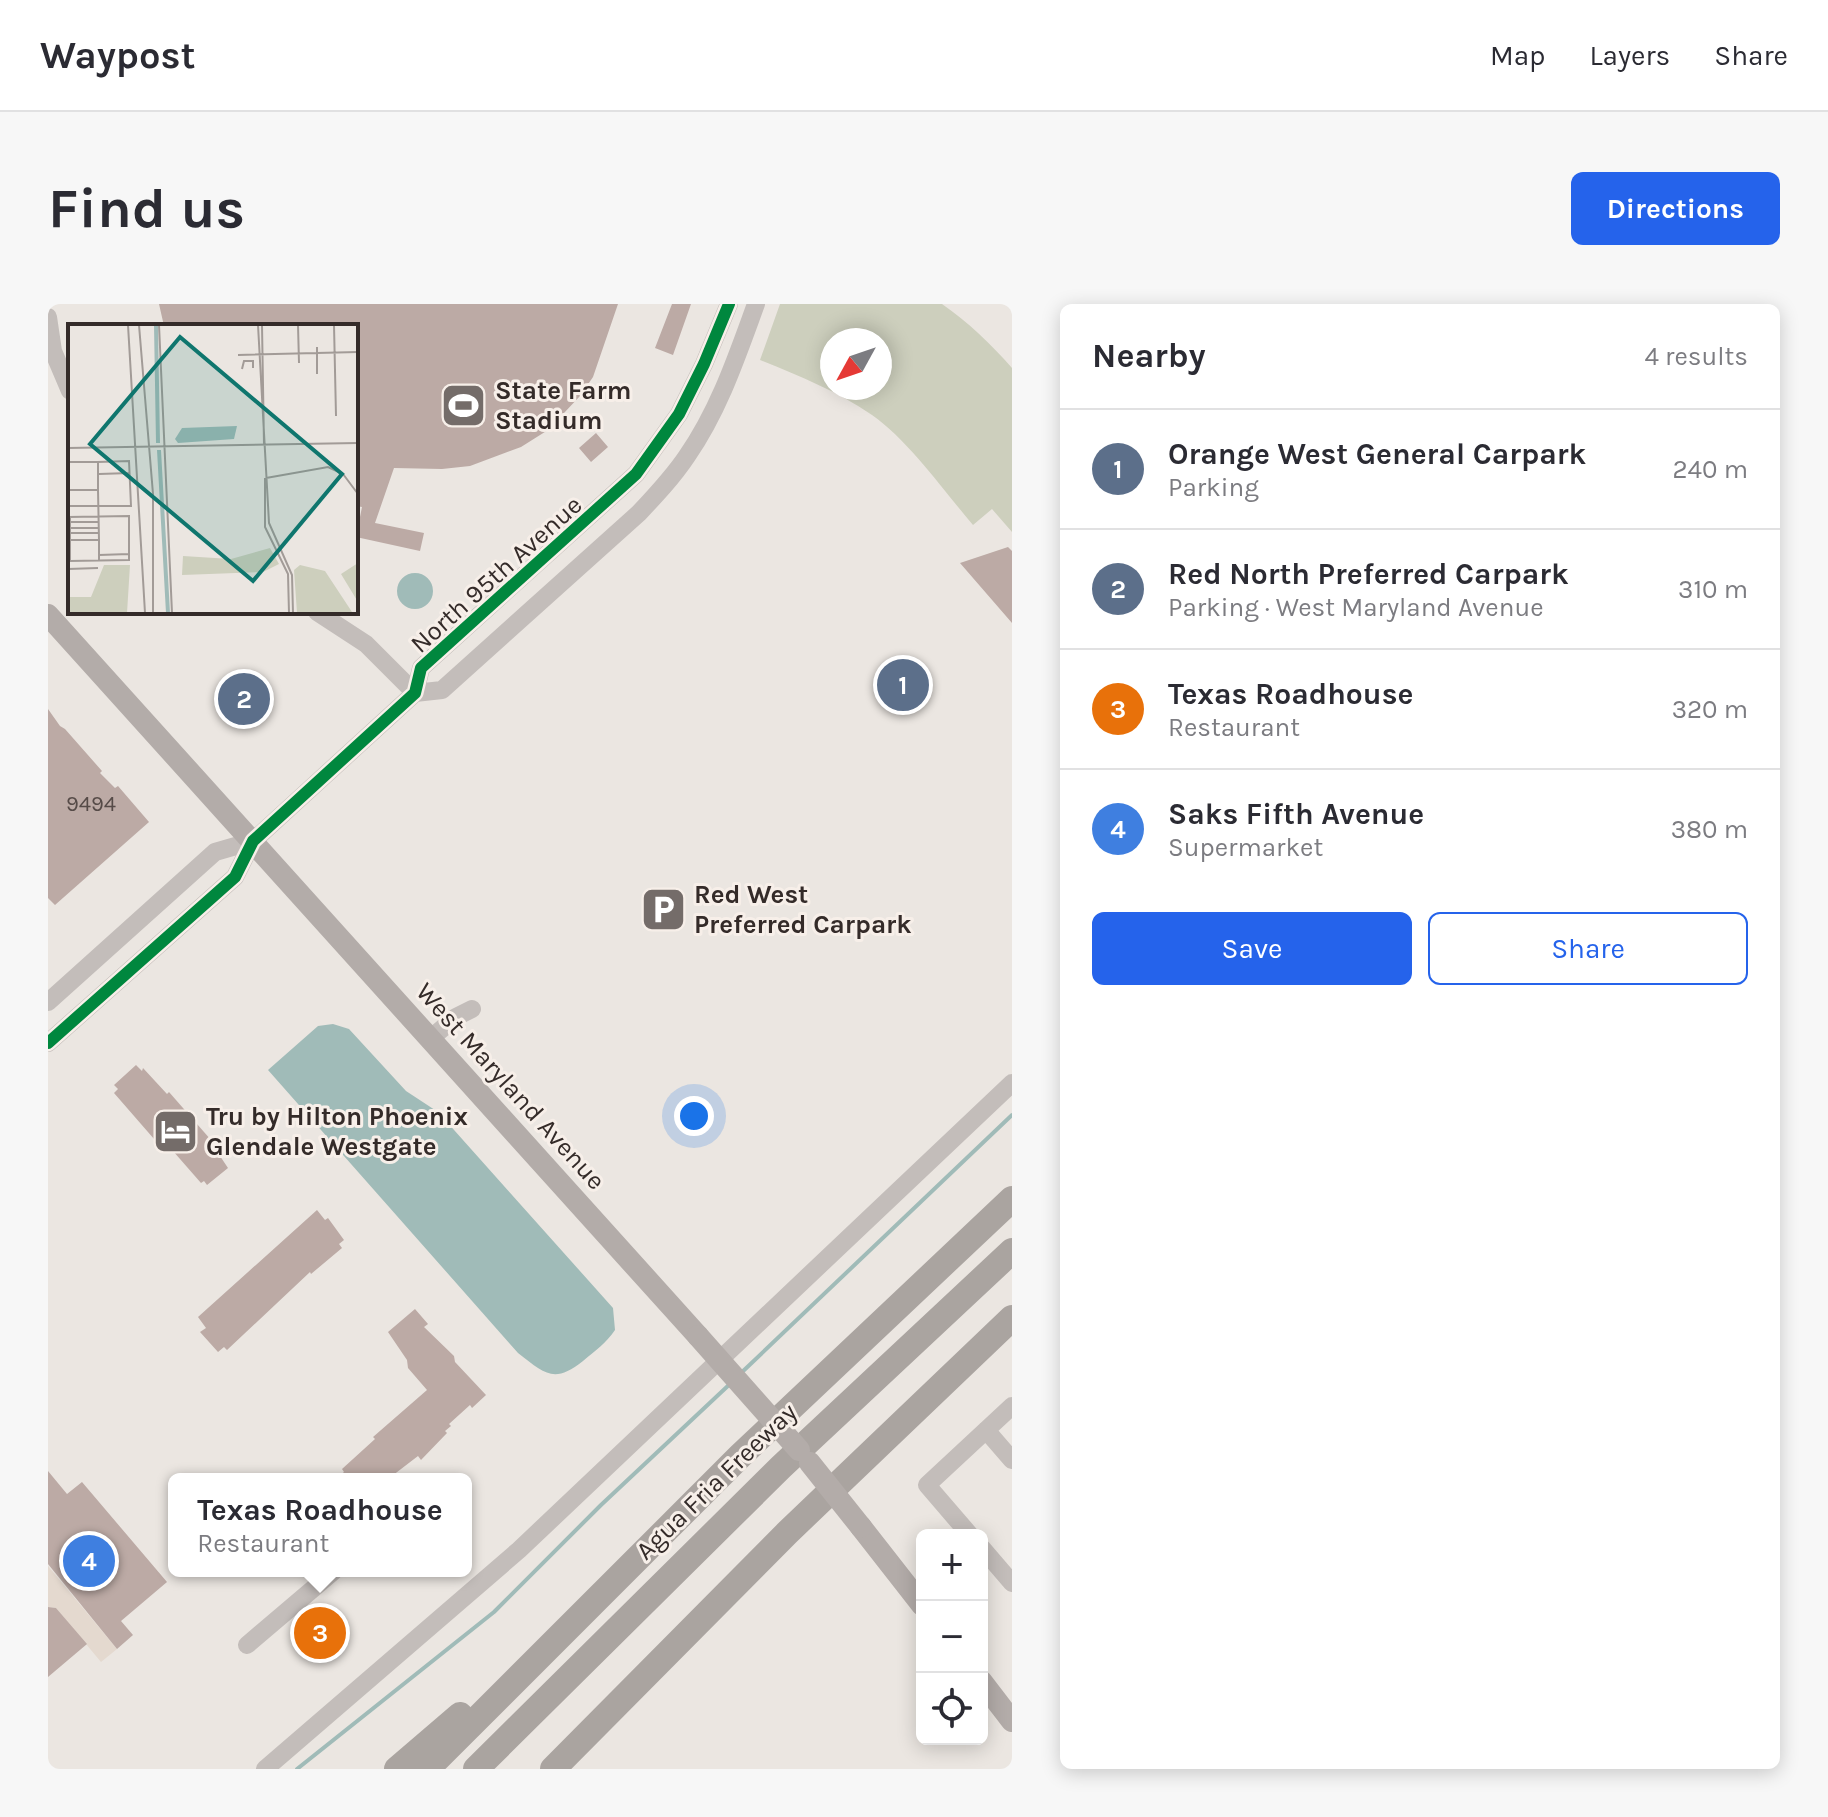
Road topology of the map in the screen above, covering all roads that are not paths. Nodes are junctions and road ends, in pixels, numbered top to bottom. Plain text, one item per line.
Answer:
1 (729, 304) edge
2 (756, 304) edge
3 (48, 317) edge
4 (68, 386) edge
5 (320, 614) edge
6 (48, 615) edge
7 (415, 693) junction
8 (253, 841) junction
9 (48, 1002) edge
10 (472, 1009) dead end
11 (431, 1038) junction
12 (48, 1043) edge
13 (1012, 1083) edge
14 (1012, 1199) edge
15 (1012, 1251) edge
16 (1012, 1272) edge
17 (962, 1309) junction
18 (1012, 1318) edge
19 (1012, 1406) edge
20 (986, 1430) junction
21 (804, 1456) junction
22 (1012, 1460) edge
23 (965, 1529) edge
24 (988, 1555) edge
25 (327, 1577) edge
26 (1012, 1583) edge
27 (919, 1601) edge
28 (579, 1615) junction
29 (247, 1645) dead end
30 (582, 1673) junction
31 (988, 1690) edge
32 (1012, 1721) edge
33 (599, 1723) junction
34 (265, 1769) edge
35 (397, 1769) edge
36 (427, 1769) edge
37 (476, 1769) edge
38 (498, 1769) edge
39 (553, 1769) edge
40 (570, 1769) edge

1 - 7 street, North 95th Avenue
2 - 7 street, North 95th Avenue
3 - 4 street
5 - 7 street
6 - 8 main road, West Maryland Avenue
7 - 8 street, North 95th Avenue
8 - 9 street, North 95th Avenue
8 - 11 main road, West Maryland Avenue
8 - 12 street, North 95th Avenue
10 - 11 street
11 - 21 main road, West Maryland Avenue, bridge
13 - 34 street
14 - 28 highway, Agua Fria Freeway
15 - 17 highway
16 - 17 highway
17 - 21 highway
18 - 33 highway
19 - 20 street
20 - 22 street
20 - 23 street
21 - 27 main road, West Maryland Avenue, bridge
21 - 30 highway
24 - 26 street
25 - 29 street
28 - 35 highway
28 - 36 highway, Agua Fria Freeway
30 - 37 highway
30 - 38 highway
31 - 32 main road
33 - 39 highway
33 - 40 highway

